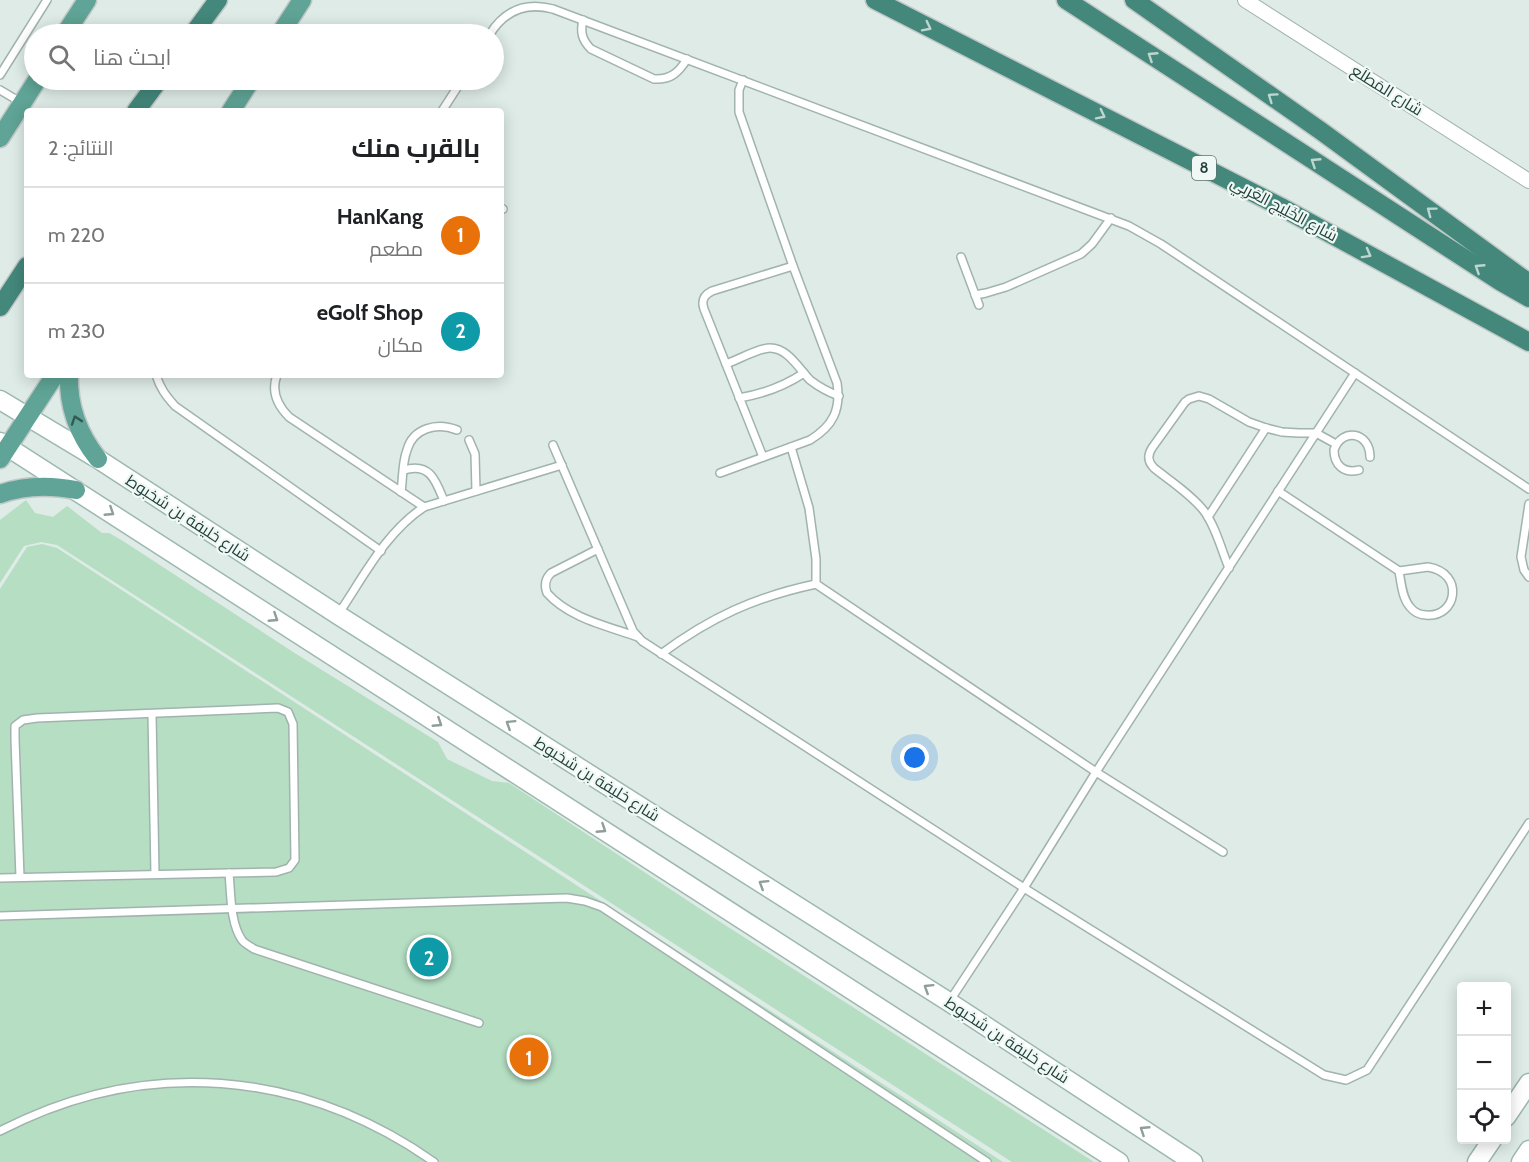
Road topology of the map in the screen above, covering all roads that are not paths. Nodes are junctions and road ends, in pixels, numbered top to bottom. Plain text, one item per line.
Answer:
1 (47, 0) edge
2 (87, 0) edge
3 (218, 0) edge
4 (302, 0) edge
5 (875, 0) edge
6 (1066, 0) edge
7 (1134, 0) edge
8 (1245, 0) edge
9 (583, 20) junction
10 (32, 24) edge
11 (71, 24) edge
12 (200, 24) edge
13 (286, 24) edge
14 (498, 24) edge
15 (24, 37) edge
16 (687, 59) junction
17 (0, 75) edge
18 (743, 80) junction
19 (0, 90) edge
20 (30, 90) edge
21 (152, 90) edge
22 (245, 90) edge
23 (456, 90) edge
24 (22, 103) junction
25 (138, 108) edge
26 (233, 108) edge
27 (444, 108) edge
28 (1, 133) edge
29 (1529, 181) edge
30 (1111, 218) junction
31 (961, 257) dead end
32 (793, 266) junction
33 (24, 271) edge
34 (1529, 283) edge
35 (975, 295) junction
36 (1529, 298) edge
37 (979, 305) dead end
38 (0, 307) edge
39 (1529, 342) edge
40 (726, 364) junction
41 (1355, 373) junction
42 (804, 374) junction
43 (53, 378) edge
44 (69, 378) edge
45 (157, 378) edge
46 (277, 378) edge
47 (839, 396) junction
48 (739, 398) junction
49 (0, 400) edge
50 (27, 417) junction
51 (1266, 428) junction
52 (457, 430) dead end
53 (1316, 433) junction
54 (469, 440) dead end
55 (1336, 444) junction
56 (553, 445) dead end
57 (791, 447) junction
58 (3, 449) edge
59 (763, 457) junction
60 (1370, 457) dead end
61 (98, 459) junction
62 (562, 465) junction
63 (404, 470) junction
64 (1359, 470) dead end
65 (720, 473) dead end
66 (1529, 489) edge
67 (76, 490) junction
68 (476, 491) junction
69 (1278, 491) junction
70 (401, 492) junction
71 (0, 494) edge
72 (444, 501) junction
73 (1529, 504) edge
74 (424, 507) junction
75 (1208, 517) junction
76 (598, 549) junction
77 (381, 551) junction
78 (1229, 568) junction
79 (1399, 571) junction
80 (1529, 577) edge
81 (816, 584) junction
82 (338, 615) junction
83 (638, 637) junction
84 (661, 654) junction
85 (152, 714) junction
86 (1096, 772) junction
87 (1529, 823) edge
88 (1222, 852) dead end
89 (230, 873) junction
90 (155, 874) junction
91 (20, 877) junction
92 (0, 878) edge
93 (1024, 888) junction
94 (232, 910) junction
95 (0, 916) edge
96 (949, 1002) junction
97 (479, 1023) dead end
98 (1529, 1083) edge
99 (1511, 1110) edge
100 (0, 1131) edge
101 (1489, 1144) edge
102 (1529, 1150) edge
103 (434, 1162) edge
104 (987, 1162) edge
105 (1119, 1162) edge
106 (1192, 1162) edge
107 (1478, 1162) edge
108 (1521, 1162) edge

1 - 10 lane
2 - 11 main road
3 - 12 highway
4 - 13 main road
5 -> 39 highway, شارع الخَلِيج العَربِي / 8
36 -> 6 highway
34 -> 7 highway
8 - 29 street, شارع المَطلَع
9 - 14 lane
9 - 16 lane
9 - 16 lane
15 - 17 lane
16 - 18 lane
18 - 30 lane
18 - 32 lane
19 - 24 lane
20 - 24 main road
21 - 25 highway
22 - 26 main road
23 - 27 lane
24 - 28 main road
30 - 35 lane
30 - 41 lane
31 - 35 lane
32 - 40 lane
32 - 47 lane
33 - 38 highway
35 - 37 lane
40 - 42 lane
40 - 48 lane
41 - 53 lane
41 - 66 lane
42 - 47 lane
42 - 48 lane
43 - 50 main road
61 -> 44 main road
45 - 77 lane
46 - 70 lane
47 - 57 lane
48 - 59 lane
49 - 50 main road, شارع خليفة بن شخبوط
50 - 58 main road
50 - 61 main road, شارع خليفة بن شخبوط
51 - 53 lane
51 - 75 lane
51 - 75 lane
52 - 63 lane
53 - 55 lane
53 - 69 lane
54 - 68 lane
55 - 60 lane
55 - 64 lane
56 - 62 lane
57 - 59 lane
57 - 81 lane
58 - 67 main road
59 - 65 lane
61 - 82 main road, شارع خليفة بن شخبوط
62 - 68 lane
62 - 76 lane
63 - 70 lane
63 - 72 lane
67 - 71 main road
67 -> 105 main road
68 - 72 lane
69 - 78 lane
69 - 79 lane
70 - 74 lane
72 - 74 lane
73 - 80 lane
74 - 77 lane
75 - 78 lane
76 - 83 lane
76 - 83 lane
77 - 82 lane
78 - 86 lane
79 - 79 lane
81 - 84 lane
81 - 86 lane
96 -> 82 main road, شارع خليفة بن شخبوط
83 - 84 lane
84 - 93 lane
85 - 89 lane
85 - 90 lane
85 - 91 lane
86 - 88 lane
86 - 93 lane
87 - 93 lane
89 - 90 lane
89 - 94 lane
90 - 91 lane
91 - 92 lane
93 - 96 lane
94 - 95 lane
94 - 97 lane
94 - 104 lane
106 -> 96 main road, شارع خليفة بن شخبوط
98 - 99 main road
100 - 103 lane
101 - 107 main road
102 - 108 main road

